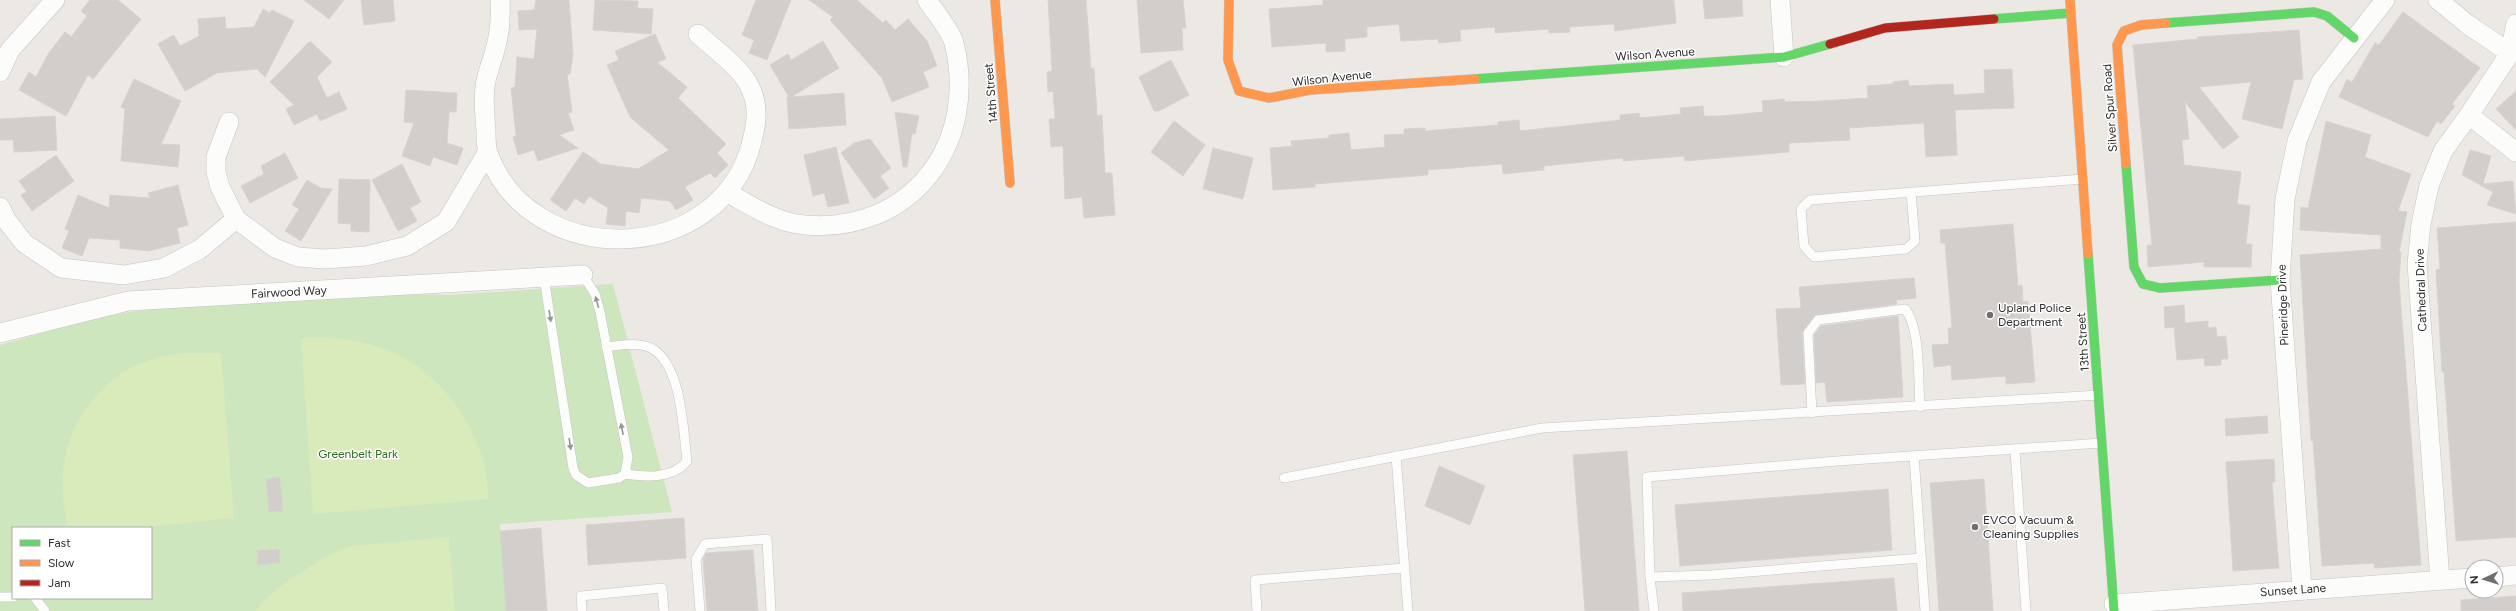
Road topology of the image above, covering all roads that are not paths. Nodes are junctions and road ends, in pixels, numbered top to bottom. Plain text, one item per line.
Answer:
1 (55, 0) edge
2 (500, 0) edge
3 (926, 0) edge
4 (995, 0) edge
5 (1229, 0) edge
6 (1780, 0) edge
7 (2070, 0) edge
8 (2385, 0) edge
9 (2438, 0) edge
10 (2071, 13) junction
11 (2516, 24) edge
12 (698, 34) dead end
13 (2354, 38) junction
14 (5, 46) edge
15 (2510, 53) junction
16 (1784, 57) junction
17 (0, 72) edge
18 (2469, 115) junction
19 (229, 122) dead end
20 (488, 152) junction
21 (2516, 152) edge
22 (2084, 179) junction
23 (1010, 183) dead end
24 (1911, 192) junction
25 (728, 193) junction
26 (0, 208) edge
27 (236, 219) junction
28 (583, 275) joint
29 (544, 277) junction
30 (2280, 280) junction
31 (0, 334) edge
32 (606, 346) junction
33 (2099, 395) junction
34 (1920, 407) junction
35 (1812, 413) junction
36 (2102, 443) junction
37 (2015, 450) junction
38 (1396, 456) junction
39 (1914, 456) junction
40 (624, 474) junction
41 (1284, 478) dead end
42 (1921, 558) junction
43 (1404, 568) junction
44 (2516, 575) edge
45 (2504, 576) edge
46 (1650, 577) junction
47 (2464, 578) edge
48 (2440, 580) junction
49 (2302, 589) junction
50 (0, 597) edge
51 (12, 597) edge
52 (36, 599) edge
53 (2114, 608) edge
54 (45, 611) edge
55 (582, 611) edge
56 (664, 611) edge
57 (700, 611) edge
58 (771, 611) edge
59 (1258, 611) edge
60 (1408, 611) edge
61 (1654, 611) edge
62 (1925, 611) edge
63 (2026, 611) edge

1 - 14 street
2 - 20 street
3 - 25 street
4 - 23 street, 14th Street
5 - 16 street, Wilson Avenue
6 - 16 street
7 - 10 street, 13th Street
8 - 13 street, Pineridge Drive
9 - 15 street
10 - 16 street, Wilson Avenue
10 - 22 street, 13th Street
11 - 15 street, Cathedral Drive
12 - 25 street
13 - 30 street, Pineridge Drive
13 - 30 street, Silver Spur Road
14 - 17 street
15 - 18 street, Cathedral Drive
18 - 21 street
18 - 48 street, Cathedral Drive
19 - 27 street
20 - 25 street
20 - 27 street
22 - 24 lane
22 - 33 street, 13th Street
24 - 24 lane
26 - 27 street
28 - 29 street, Fairwood Way
32 -> 28 lane
29 - 31 street, Fairwood Way
29 -> 40 lane
30 - 49 street, Pineridge Drive
40 -> 32 lane
32 - 40 lane
33 - 34 lane
33 - 36 street, 13th Street
34 - 35 lane
34 - 35 lane
35 - 38 lane
36 - 37 lane
36 - 53 street, 13th Street
37 - 39 lane
37 - 63 lane
38 - 41 lane
38 - 43 lane
39 - 42 lane
39 - 46 lane
42 - 46 lane
42 - 62 lane
43 - 59 lane
43 - 60 lane
44 - 45 street
46 - 61 lane
47 - 48 street, Sunset Lane
48 - 49 street, Sunset Lane
49 - 53 street, Sunset Lane
50 - 51 lane
52 - 54 lane
55 - 56 lane
57 - 58 lane

